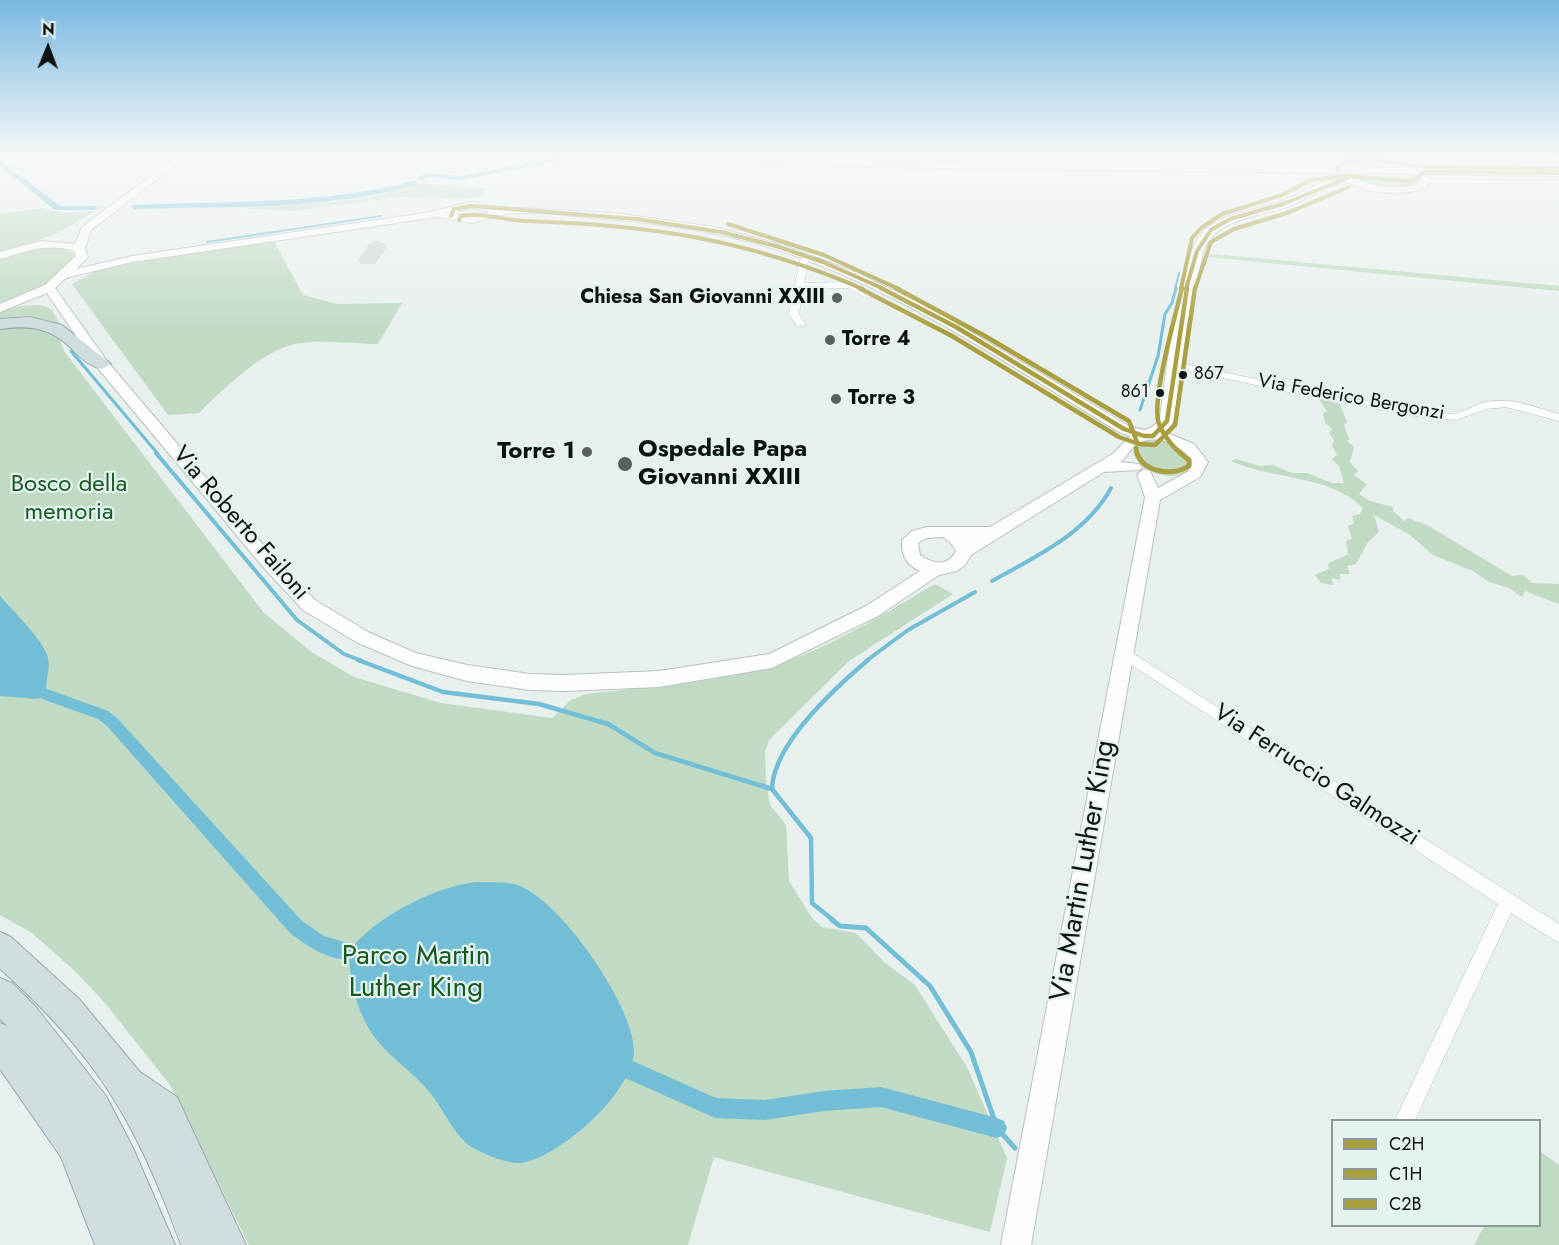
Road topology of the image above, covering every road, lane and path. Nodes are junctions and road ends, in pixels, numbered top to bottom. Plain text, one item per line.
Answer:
1 (94, 215) edge
2 (104, 215) edge
3 (430, 215) edge
4 (456, 215) edge
5 (480, 215) edge
6 (607, 215) edge
7 (1251, 215) edge
8 (29, 247) junction
9 (81, 253) junction
10 (0, 256) edge
11 (809, 257) junction
12 (132, 259) junction
13 (66, 275) junction
14 (799, 286) junction
15 (49, 288) junction
16 (870, 296) dead end
17 (6, 306) edge
18 (66, 317) junction
19 (0, 324) edge
20 (801, 325) dead end
21 (102, 364) junction
22 (1175, 365) junction
23 (1559, 418) edge
24 (1167, 421) junction
25 (1124, 429) junction
26 (1149, 436) junction
27 (1182, 443) junction
28 (1127, 446) junction
29 (1101, 467) junction
30 (1139, 471) junction
31 (1187, 479) junction
32 (1153, 497) junction
33 (996, 532) junction
34 (948, 533) junction
35 (964, 551) junction
36 (935, 569) junction
37 (1123, 652) junction
38 (1508, 902) junction
39 (1559, 934) edge
40 (0, 948) edge
41 (0, 995) edge
42 (0, 1040) edge
43 (126, 1083) junction
44 (1405, 1119) edge
45 (115, 1245) edge
46 (155, 1245) edge
47 (201, 1245) edge
48 (226, 1245) edge
49 (1016, 1245) edge

1 - 8 street
2 - 9 street
3 - 12 street
4 - 5 street
6 - 11 street
7 - 22 street
8 - 9 street
8 - 10 street
9 - 12 street
9 - 13 street
11 - 14 street
11 - 25 street
12 - 13 street
13 - 15 street
14 - 16 street
14 - 20 street
15 - 17 street
15 - 18 street, Via Roberto Failoni
17 - 18 street, Via Roberto Failoni
18 - 21 street, Via Roberto Failoni
19 - 21 highway
21 - 36 street, Via Roberto Failoni
22 - 23 street, Via Federico Bergonzi
22 - 24 street
24 - 26 street
24 - 27 street
25 - 26 street
25 - 28 street
26 - 27 street
26 - 28 street
27 - 31 street
28 - 29 street, Via Roberto Failoni
28 - 30 street
29 - 30 street
29 - 33 street, Via Roberto Failoni
30 - 31 street
30 - 32 street
31 - 32 street
32 - 37 street, Via Martin Luther King
33 - 34 street, Via Roberto Failoni
33 - 35 street, Via Roberto Failoni
34 - 35 street
34 - 36 street, Via Roberto Failoni
35 - 36 street, Via Roberto Failoni
37 - 38 street, Via Ferruccio Galmozzi
37 - 49 street, Via Martin Luther King
38 - 39 street, Via Ferruccio Galmozzi
38 - 44 street
40 - 43 highway
41 - 46 highway
42 - 45 highway
43 - 47 highway
43 - 48 highway

